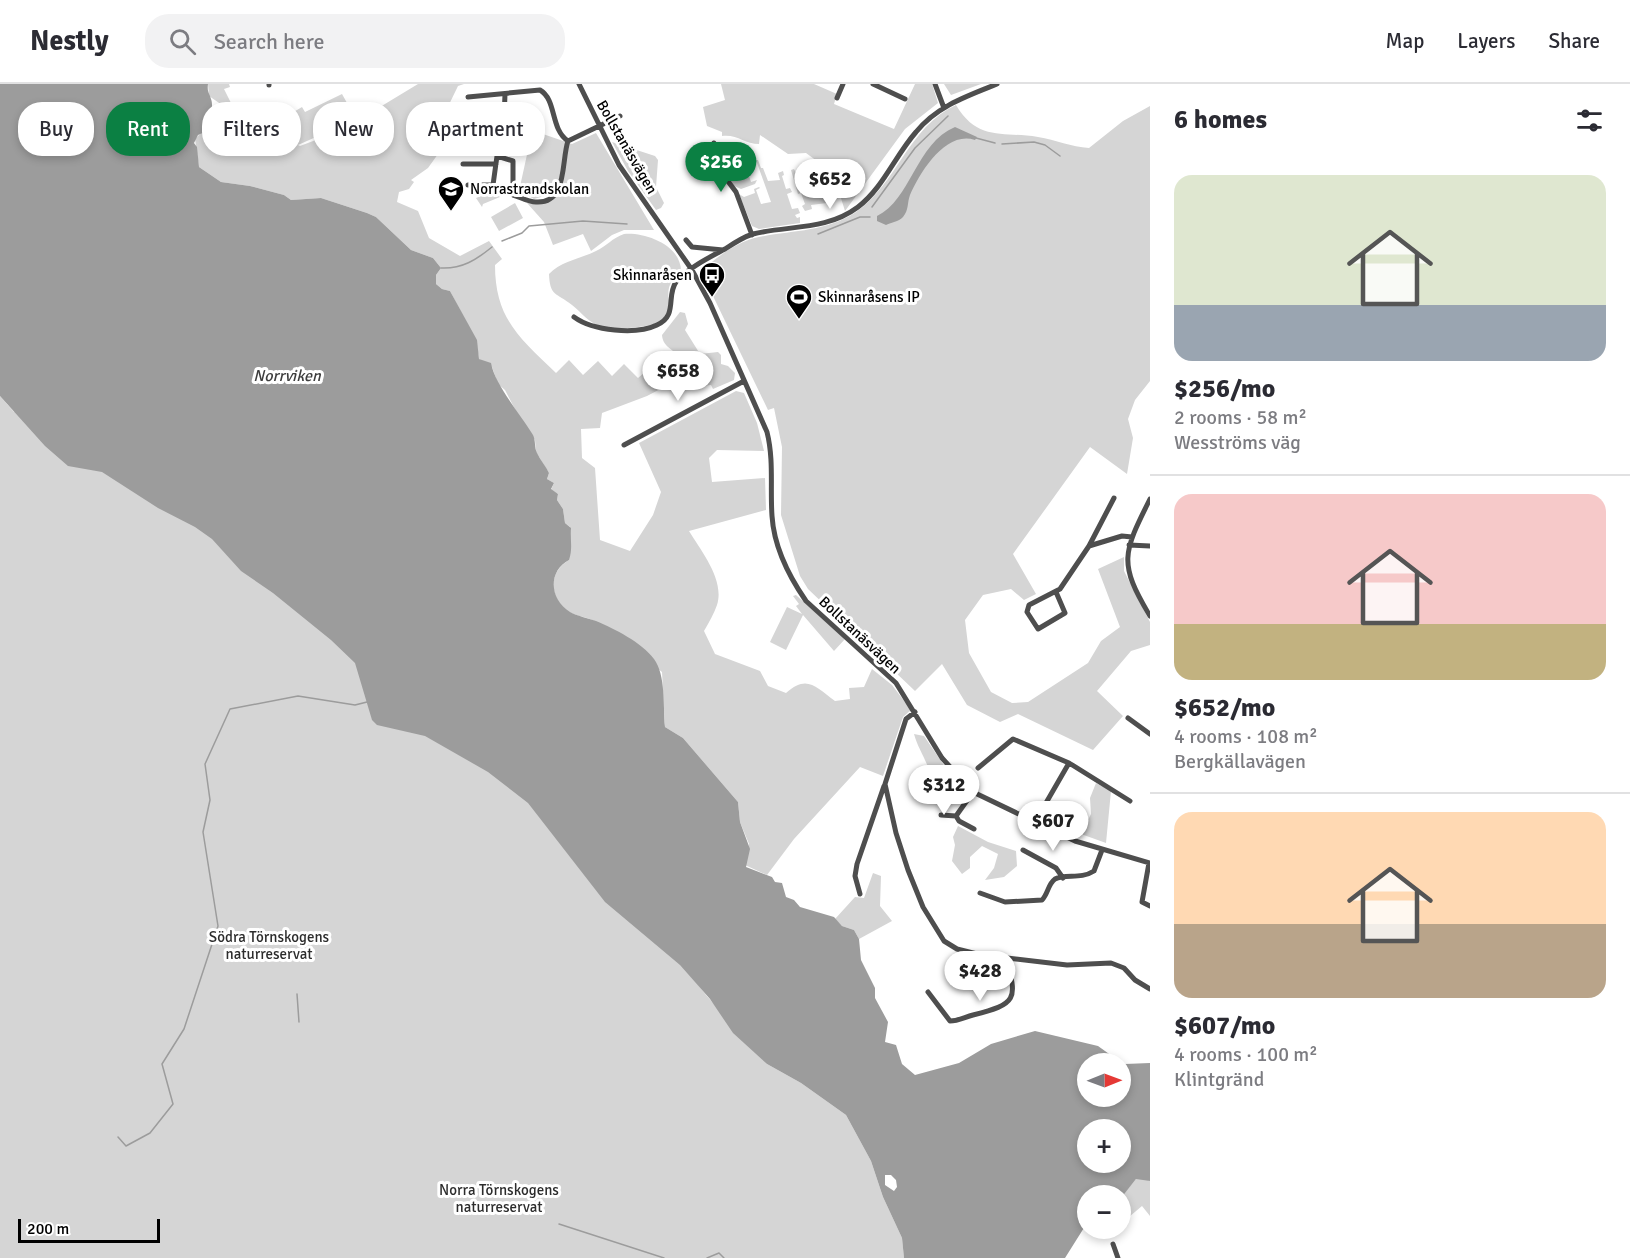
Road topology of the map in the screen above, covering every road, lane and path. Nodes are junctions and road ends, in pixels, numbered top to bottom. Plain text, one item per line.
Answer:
1 (579, 84) edge
2 (843, 84) edge
3 (873, 84) edge
4 (935, 84) edge
5 (997, 84) edge
6 (505, 94) junction
7 (468, 97) dead end
8 (837, 98) dead end
9 (905, 99) dead end
10 (504, 102) edge
11 (944, 108) junction
12 (620, 116) dead end
13 (597, 125) junction
14 (568, 141) junction
15 (714, 143) dead end
16 (497, 156) joint
17 (463, 164) dead end
18 (496, 165) junction
19 (468, 184) dead end
20 (752, 235) junction
21 (686, 240) dead end
22 (723, 250) junction
23 (692, 270) junction
24 (574, 317) dead end
25 (744, 381) junction
26 (624, 445) dead end
27 (1114, 498) dead end
28 (1150, 499) edge
29 (1132, 537) junction
30 (1129, 545) junction
31 (1089, 546) junction
32 (1150, 546) edge
33 (1056, 592) junction
34 (1150, 616) edge
35 (915, 712) junction
36 (1128, 718) dead end
37 (1150, 735) edge
38 (1069, 763) junction
39 (978, 768) dead end
40 (885, 784) junction
41 (973, 792) junction
42 (1130, 801) dead end
43 (941, 815) dead end
44 (956, 816) junction
45 (1035, 822) junction
46 (974, 829) dead end
47 (1023, 850) dead end
48 (1102, 850) junction
49 (1150, 863) edge
50 (1063, 878) junction
51 (980, 893) dead end
52 (860, 894) dead end
53 (1150, 906) edge
54 (1005, 957) junction
55 (1150, 989) edge
56 (928, 992) dead end
57 (1113, 1244) dead end
58 (1118, 1258) edge

1 - 13 street, Bollstanäsvägen
2 - 8 street
3 - 9 street
4 - 11 street
5 - 11 street
6 - 7 street
6 - 10 street
6 - 14 street
11 - 20 street
12 - 13 street
13 - 14 street
13 - 23 street, Bollstanäsvägen
14 - 16 street
15 - 20 street
16 - 18 street
17 - 18 street
18 - 19 street
20 - 22 street
21 - 22 street
22 - 23 street
23 - 24 street
23 - 25 street, Bollstanäsvägen
25 - 26 street
25 - 35 street, Bollstanäsvägen
27 - 31 street
28 - 29 street
29 - 30 street
29 - 31 street
30 - 32 street
30 - 34 street
31 - 33 street
33 - 33 street
35 - 40 street
35 - 41 street, Bollstanäsvägen
36 - 37 street
38 - 39 street
38 - 42 street
38 - 45 street
40 - 52 street
40 - 54 street
41 - 44 street
41 - 45 street, Bollstanäsvägen
43 - 44 street
44 - 46 street
45 - 48 street, Bollstanäsvägen
47 - 50 street
48 - 49 street, Bollstanäsvägen
48 - 50 street
49 - 53 street
50 - 51 street
54 - 55 street
54 - 56 street
57 - 58 street

